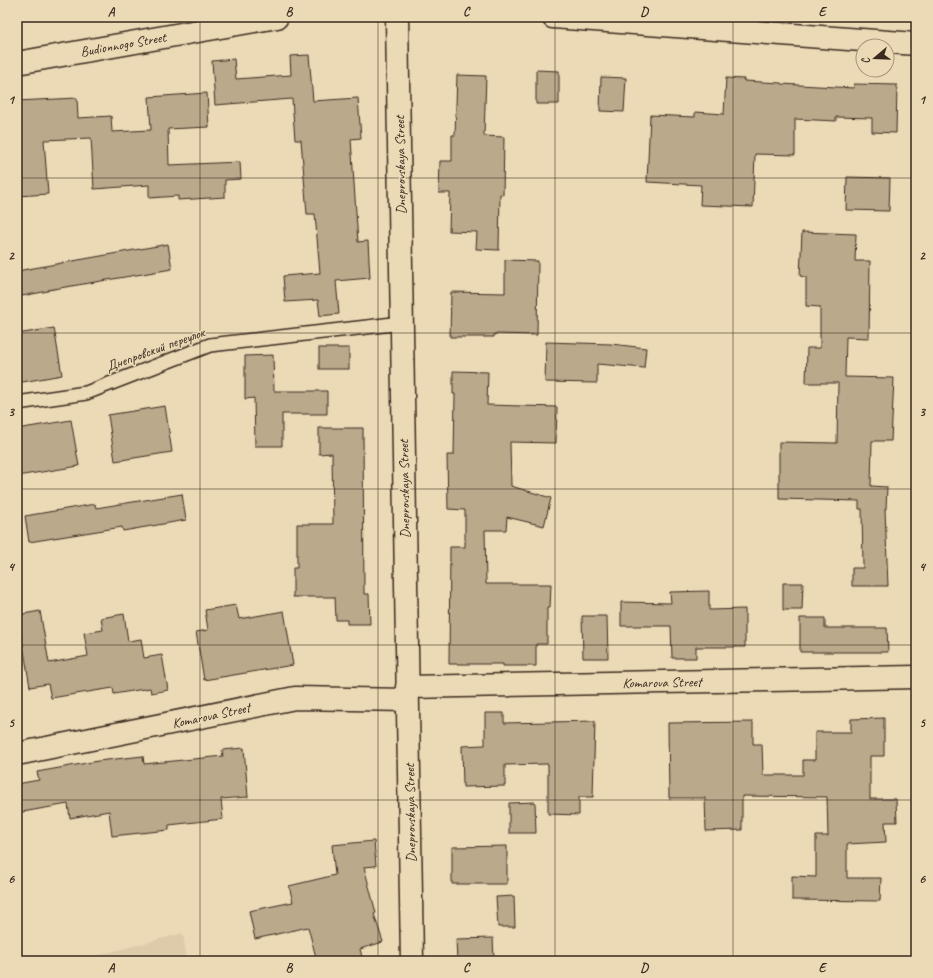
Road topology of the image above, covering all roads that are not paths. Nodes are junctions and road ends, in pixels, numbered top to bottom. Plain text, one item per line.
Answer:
1 (276, 17) edge
2 (397, 17) edge
3 (553, 17) edge
4 (916, 44) edge
5 (17, 63) edge
6 (402, 322) junction
7 (17, 403) edge
8 (916, 677) edge
9 (407, 693) junction
10 (17, 754) edge
11 (412, 961) edge

1 - 5 street, Budionnogo Street
2 - 6 street, Dneprovskaya Street
3 - 4 street
6 - 7 lane, Днепровский переулок
6 - 9 street, Dneprovskaya Street
8 - 9 street, Komarova Street
9 - 10 street, Komarova Street
9 - 11 street, Dneprovskaya Street

